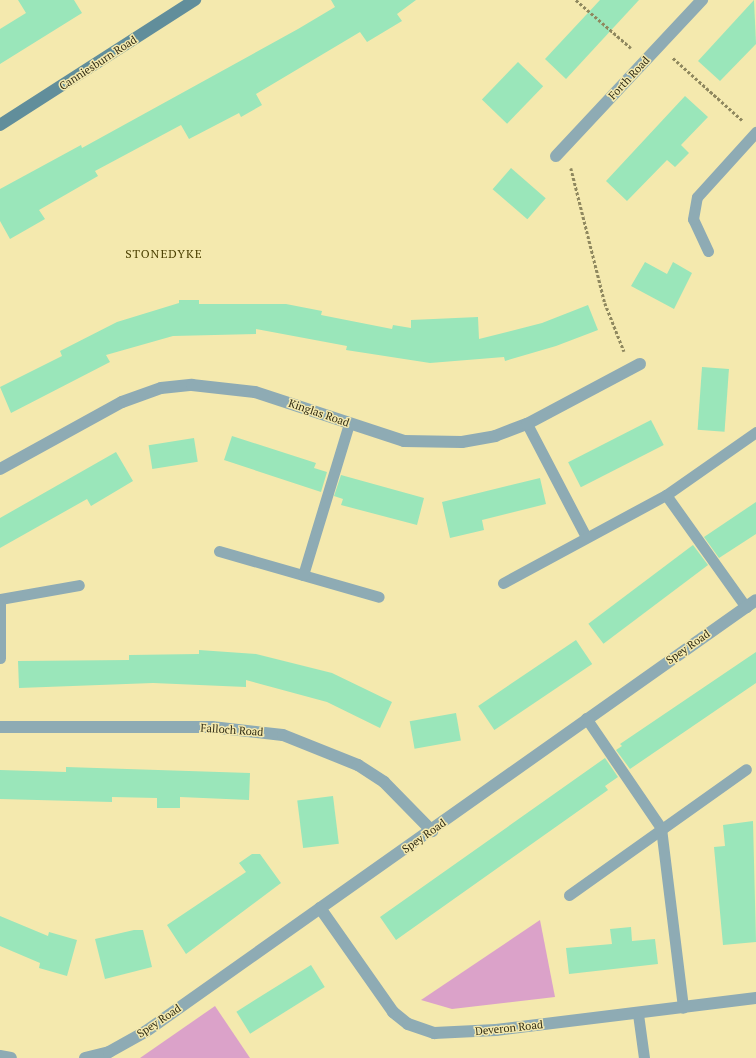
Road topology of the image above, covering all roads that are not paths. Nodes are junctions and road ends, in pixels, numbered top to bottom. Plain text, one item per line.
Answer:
1 (195, 0) edge
2 (702, 0) edge
3 (0, 125) edge
4 (756, 132) edge
5 (556, 156) dead end
6 (708, 251) dead end
7 (635, 366) road end
8 (349, 424) junction
9 (527, 424) junction
10 (756, 432) edge
11 (0, 469) edge
12 (666, 496) junction
13 (586, 537) junction
14 (219, 551) dead end
15 (302, 575) junction
16 (503, 583) dead end
17 (79, 585) dead end
18 (379, 597) dead end
19 (0, 599) edge
20 (751, 603) edge
21 (0, 658) edge
22 (586, 718) junction
23 (0, 727) edge
24 (746, 769) dead end
25 (661, 828) junction
26 (432, 831) junction
27 (569, 895) dead end
28 (320, 908) junction
29 (756, 998) edge
30 (683, 1008) junction
31 (638, 1014) junction
32 (0, 1056) edge
33 (11, 1058) edge
34 (85, 1058) edge
35 (644, 1058) edge

1 - 3 street, Canniesburn Road
2 - 5 street, Forth Road
4 - 6 lane
7 - 9 street, Kinglas Road
8 - 9 street, Kinglas Road
8 - 11 street, Kinglas Road
8 - 15 lane
9 - 13 lane
10 - 12 lane
12 - 13 lane
12 - 20 lane
13 - 16 lane
14 - 15 lane
15 - 18 lane
17 - 19 lane
19 - 21 lane
20 - 22 street, Spey Road
22 - 25 lane
22 - 26 street, Spey Road
23 - 26 street, Falloch Road
24 - 25 lane
25 - 27 lane
25 - 30 lane
26 - 28 street, Spey Road
28 - 31 street, Deveron Road
28 - 34 street, Spey Road
29 - 30 street, Deveron Road
30 - 31 street, Deveron Road
31 - 35 lane
32 - 33 street

